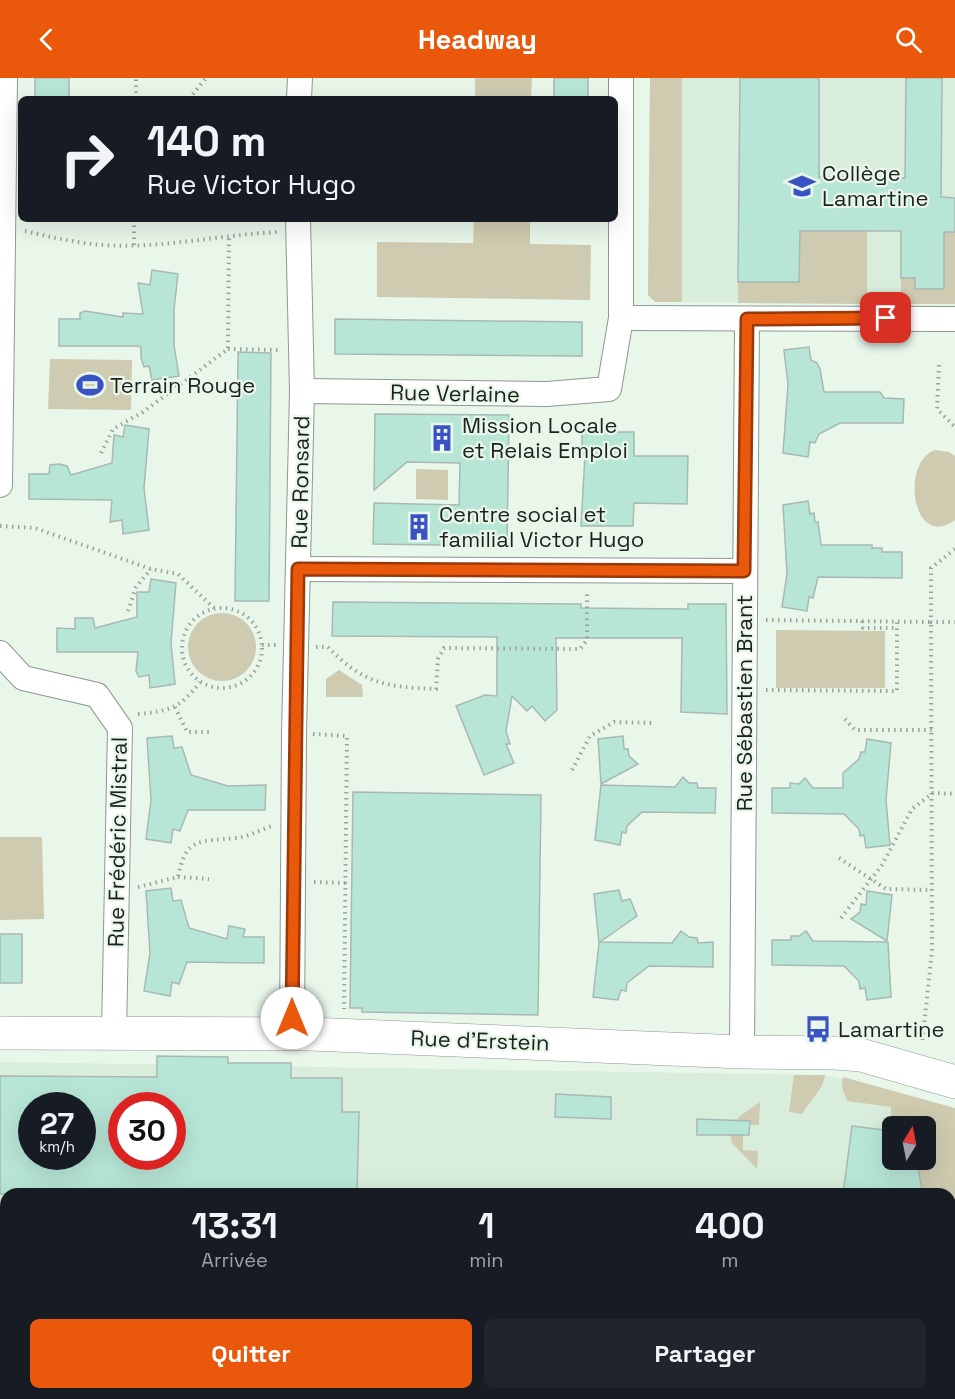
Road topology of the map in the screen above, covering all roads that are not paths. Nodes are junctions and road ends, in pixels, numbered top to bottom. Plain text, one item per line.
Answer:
1 (5, 78) edge
2 (300, 78) edge
3 (621, 78) edge
4 (299, 96) edge
5 (298, 225) edge
6 (621, 318) junction
7 (747, 319) junction
8 (955, 319) edge
9 (302, 391) junction
10 (0, 485) edge
11 (298, 569) junction
12 (744, 571) junction
13 (0, 653) edge
14 (0, 1033) edge
15 (114, 1034) junction
16 (292, 1034) junction
17 (741, 1052) junction
18 (955, 1082) edge

1 - 10 street
2 - 4 street
3 - 6 street
5 - 9 street, Rue Ronsard
6 - 7 street
6 - 9 street, Rue Verlaine
7 - 8 street
7 - 12 street, Rue Sébastien Brant
9 - 11 street, Rue Ronsard
11 - 12 street
11 - 16 street, Rue Ronsard
12 - 17 street, Rue Sébastien Brant
13 - 15 street, Rue Frédéric Mistral
14 - 15 street, Rue d'Erstein
15 - 16 street, Rue d'Erstein
16 - 17 street, Rue d'Erstein
17 - 18 street, Rue d'Erstein

